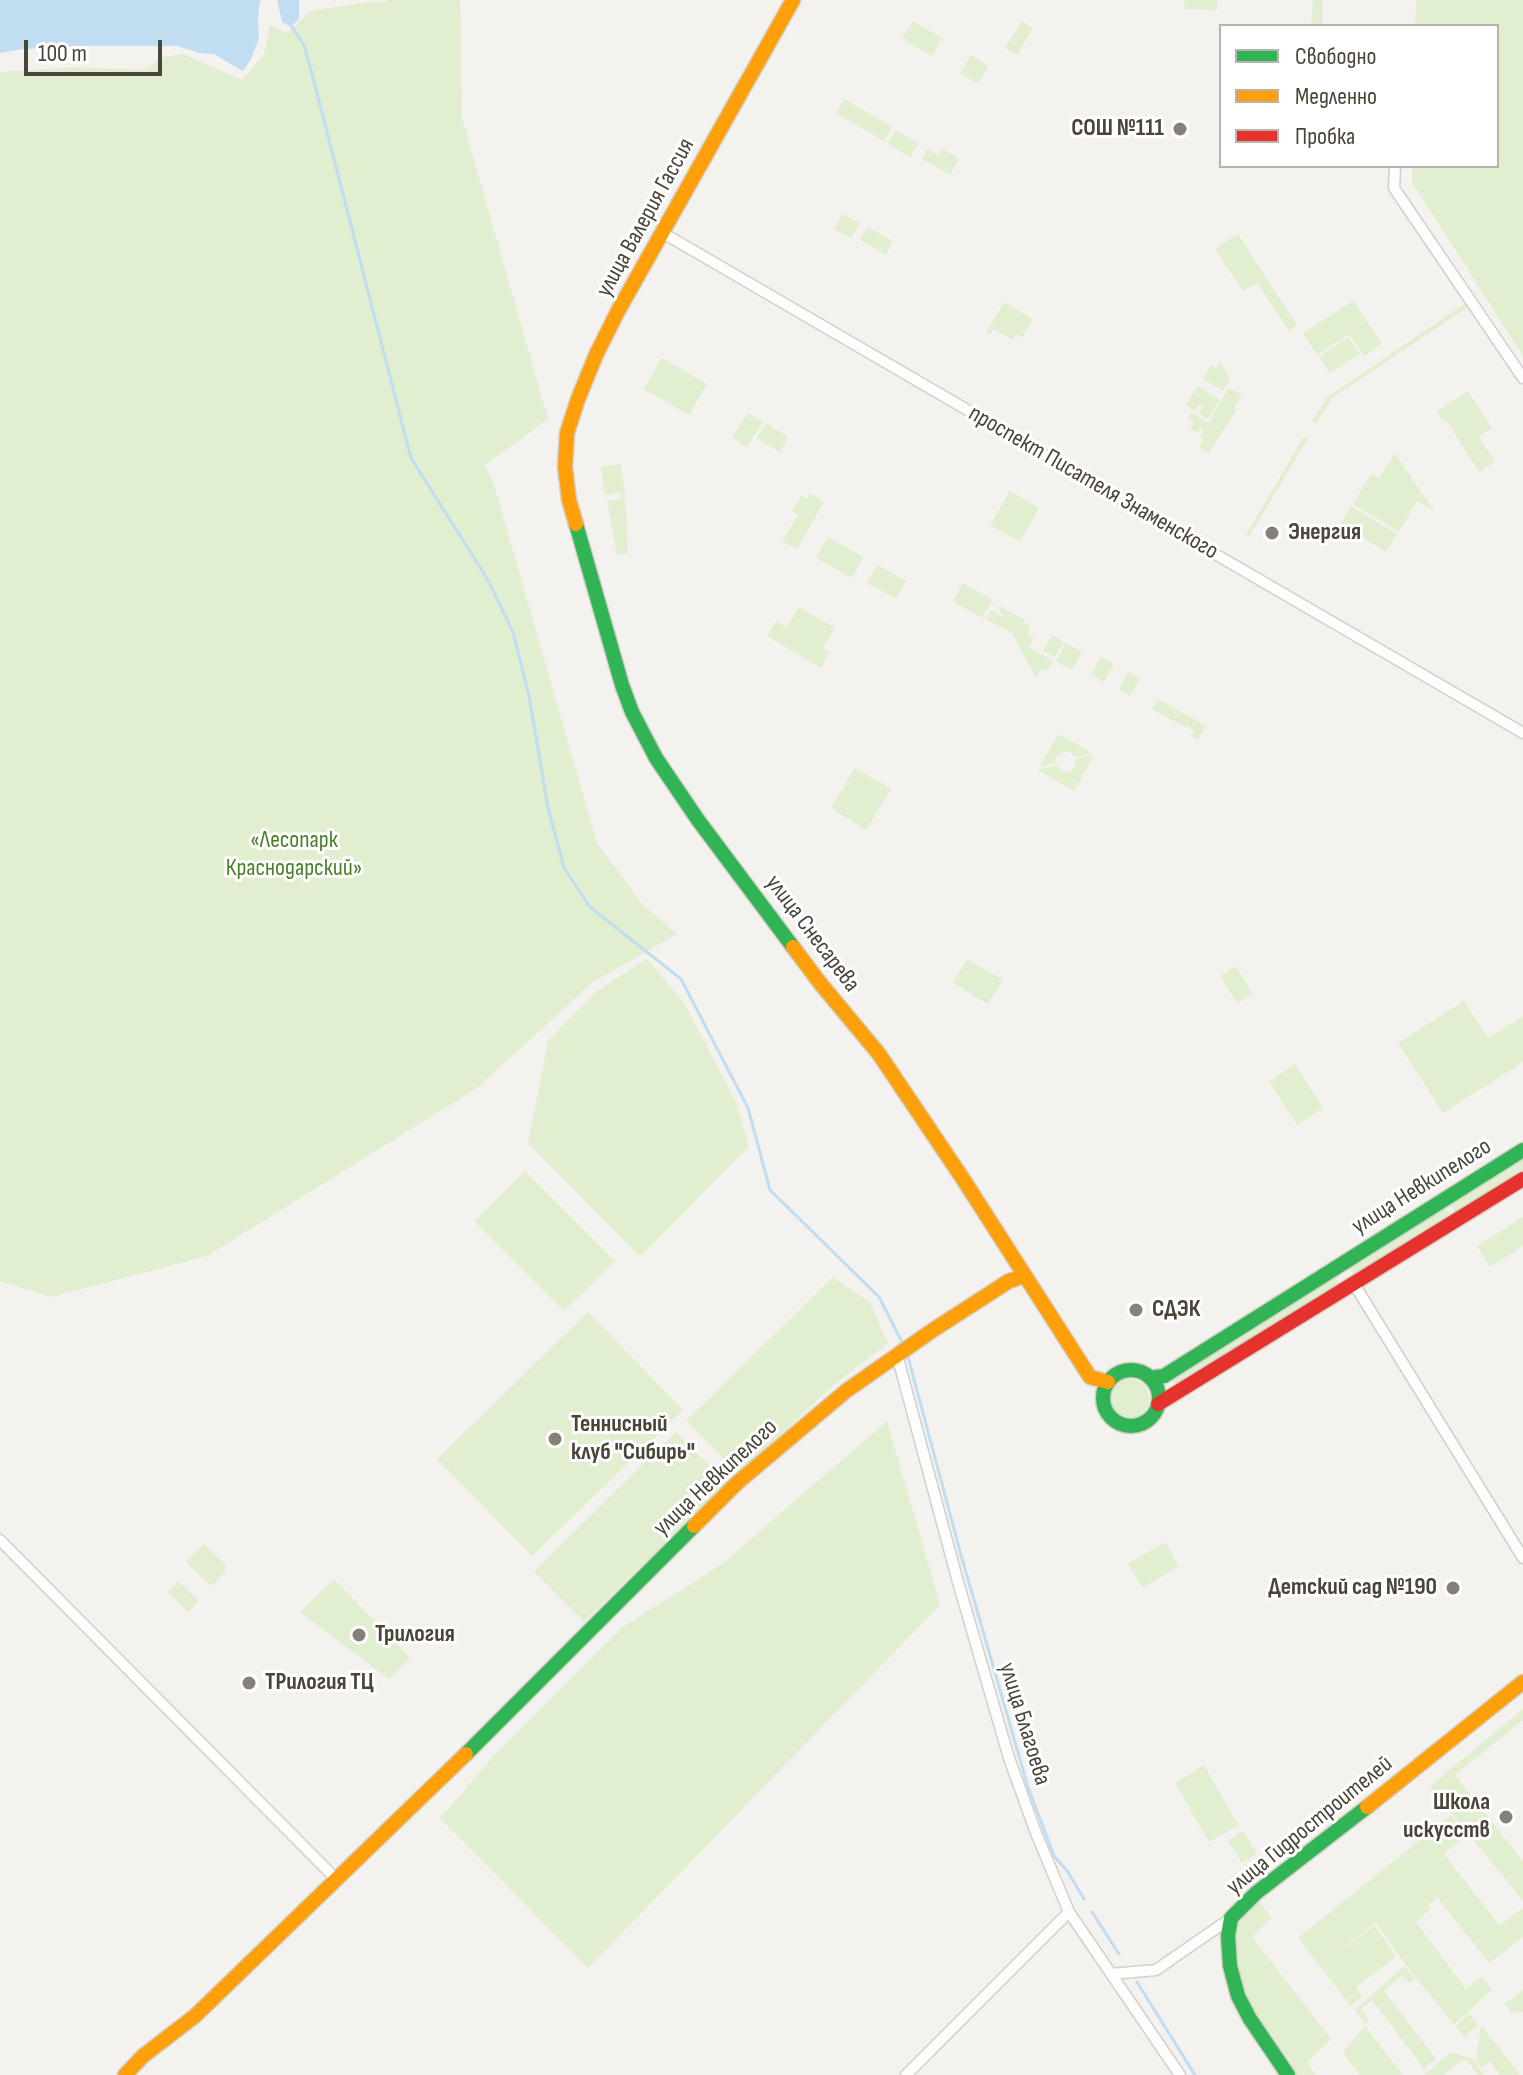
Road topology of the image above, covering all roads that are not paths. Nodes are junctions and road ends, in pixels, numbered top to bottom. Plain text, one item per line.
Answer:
1 (793, 0) edge
2 (1395, 168) edge
3 (663, 233) junction
4 (1523, 378) edge
5 (565, 467) joint
6 (1523, 733) edge
7 (1523, 1150) edge
8 (1523, 1179) edge
9 (1345, 1261) junction
10 (1331, 1269) junction
11 (1024, 1276) junction
12 (1352, 1285) junction
13 (904, 1350) junction
14 (1150, 1378) junction
15 (1108, 1382) junction
16 (1158, 1404) junction
17 (0, 1540) edge
18 (1523, 1558) edge
19 (1523, 1682) edge
20 (336, 1879) junction
21 (1069, 1912) junction
22 (1231, 1918) junction
23 (1114, 1974) junction
24 (125, 2075) edge
25 (906, 2075) edge
26 (1180, 2075) edge
27 (1288, 2075) edge

1 - 3 street, улица Валерия Гассия
2 - 4 street
3 - 5 street, улица Валерия Гассия
3 - 6 street, проспект Писателя Знаменского
5 - 11 street, улица Снесарева
7 - 9 street, улица Невкипелого
8 - 12 street, улица Невкипелого
9 - 10 street, улица Невкипелого
9 - 12 street, улица Невкипелого
10 - 12 street
10 - 14 street, улица Невкипелого
11 - 13 street, улица Невкипелого
11 - 15 street, улица Снесарева
12 - 16 street, улица Невкипелого
12 - 18 street
13 - 20 street, улица Невкипелого
13 - 21 street, улица Благоева
14 - 15 street
14 - 16 street
15 - 16 street
17 - 20 street
19 - 22 street, улица Гидростроителей
20 - 24 street, улица Невкипелого
21 - 23 street, улица Благоева
21 - 25 street
22 - 23 street, улица Гидростроителей
22 - 27 street
23 - 26 street, улица Благоева

